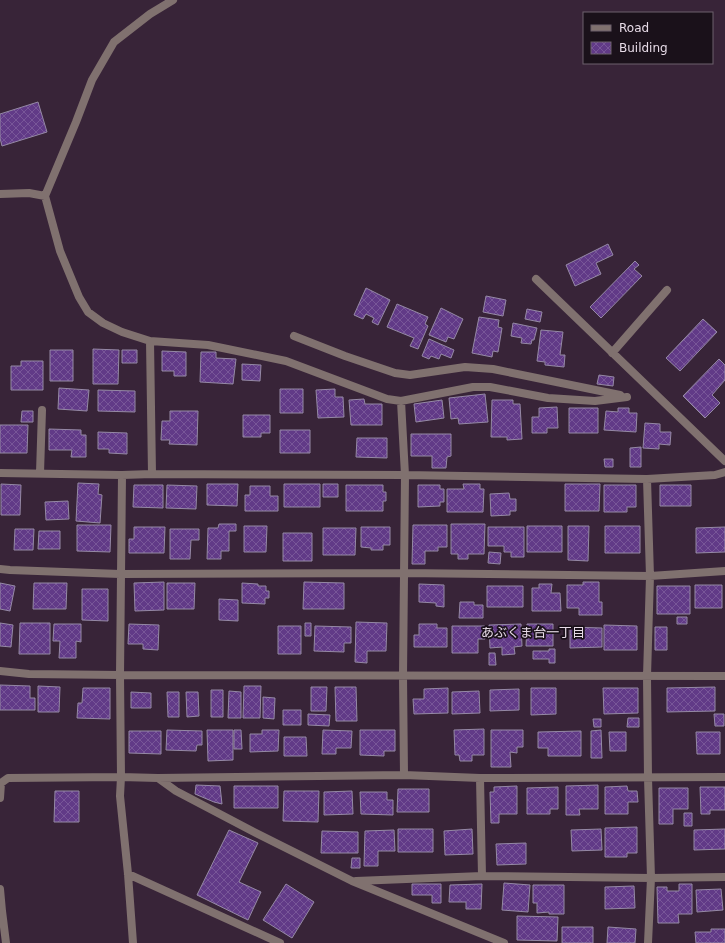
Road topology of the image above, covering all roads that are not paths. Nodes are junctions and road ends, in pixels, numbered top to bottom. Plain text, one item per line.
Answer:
1 (173, 0) edge
2 (0, 194) edge
3 (46, 196) junction
4 (536, 279) dead end
5 (667, 290) dead end
6 (294, 336) dead end
7 (150, 341) junction
8 (612, 353) junction
9 (402, 401) junction
10 (42, 410) dead end
11 (725, 461) edge
12 (725, 472) edge
13 (0, 473) edge
14 (40, 474) junction
15 (152, 474) junction
16 (122, 475) junction
17 (405, 475) junction
18 (647, 479) junction
19 (0, 569) edge
20 (725, 571) edge
21 (404, 573) junction
22 (120, 574) junction
23 (650, 576) junction
24 (0, 672) edge
25 (120, 676) junction
26 (403, 676) junction
27 (647, 676) junction
28 (725, 676) edge
29 (404, 775) junction
30 (121, 777) junction
31 (725, 777) edge
32 (158, 778) junction
33 (480, 778) junction
34 (648, 778) junction
35 (0, 798) edge
36 (128, 874) junction
37 (482, 876) junction
38 (725, 877) edge
39 (650, 878) junction
40 (352, 881) junction
41 (0, 889) edge
42 (6, 943) edge
43 (133, 943) edge
44 (280, 943) edge
45 (504, 943) edge
46 (648, 943) edge

1 - 3 street
2 - 3 street
3 - 7 street
4 - 8 street
5 - 8 street
6 - 9 street
7 - 9 street
7 - 15 street
8 - 11 street
9 - 17 street
10 - 14 street
12 - 18 street
13 - 14 street
14 - 16 street
15 - 16 street
15 - 17 street
16 - 22 street
17 - 18 street
17 - 21 street
18 - 23 street
19 - 22 street
20 - 23 street
21 - 22 street
21 - 23 street
21 - 26 street
22 - 25 street
23 - 27 street
24 - 25 street
25 - 26 street
25 - 30 street
26 - 27 street
26 - 29 street
27 - 28 street
27 - 34 street
29 - 32 street
29 - 33 street
30 - 32 street
30 - 35 street
30 - 36 street
31 - 34 street
32 - 40 street
33 - 34 street
33 - 37 street
34 - 39 street
36 - 43 street
36 - 44 street
37 - 39 street
37 - 40 street
38 - 39 street
39 - 46 street
40 - 45 street
41 - 42 street

